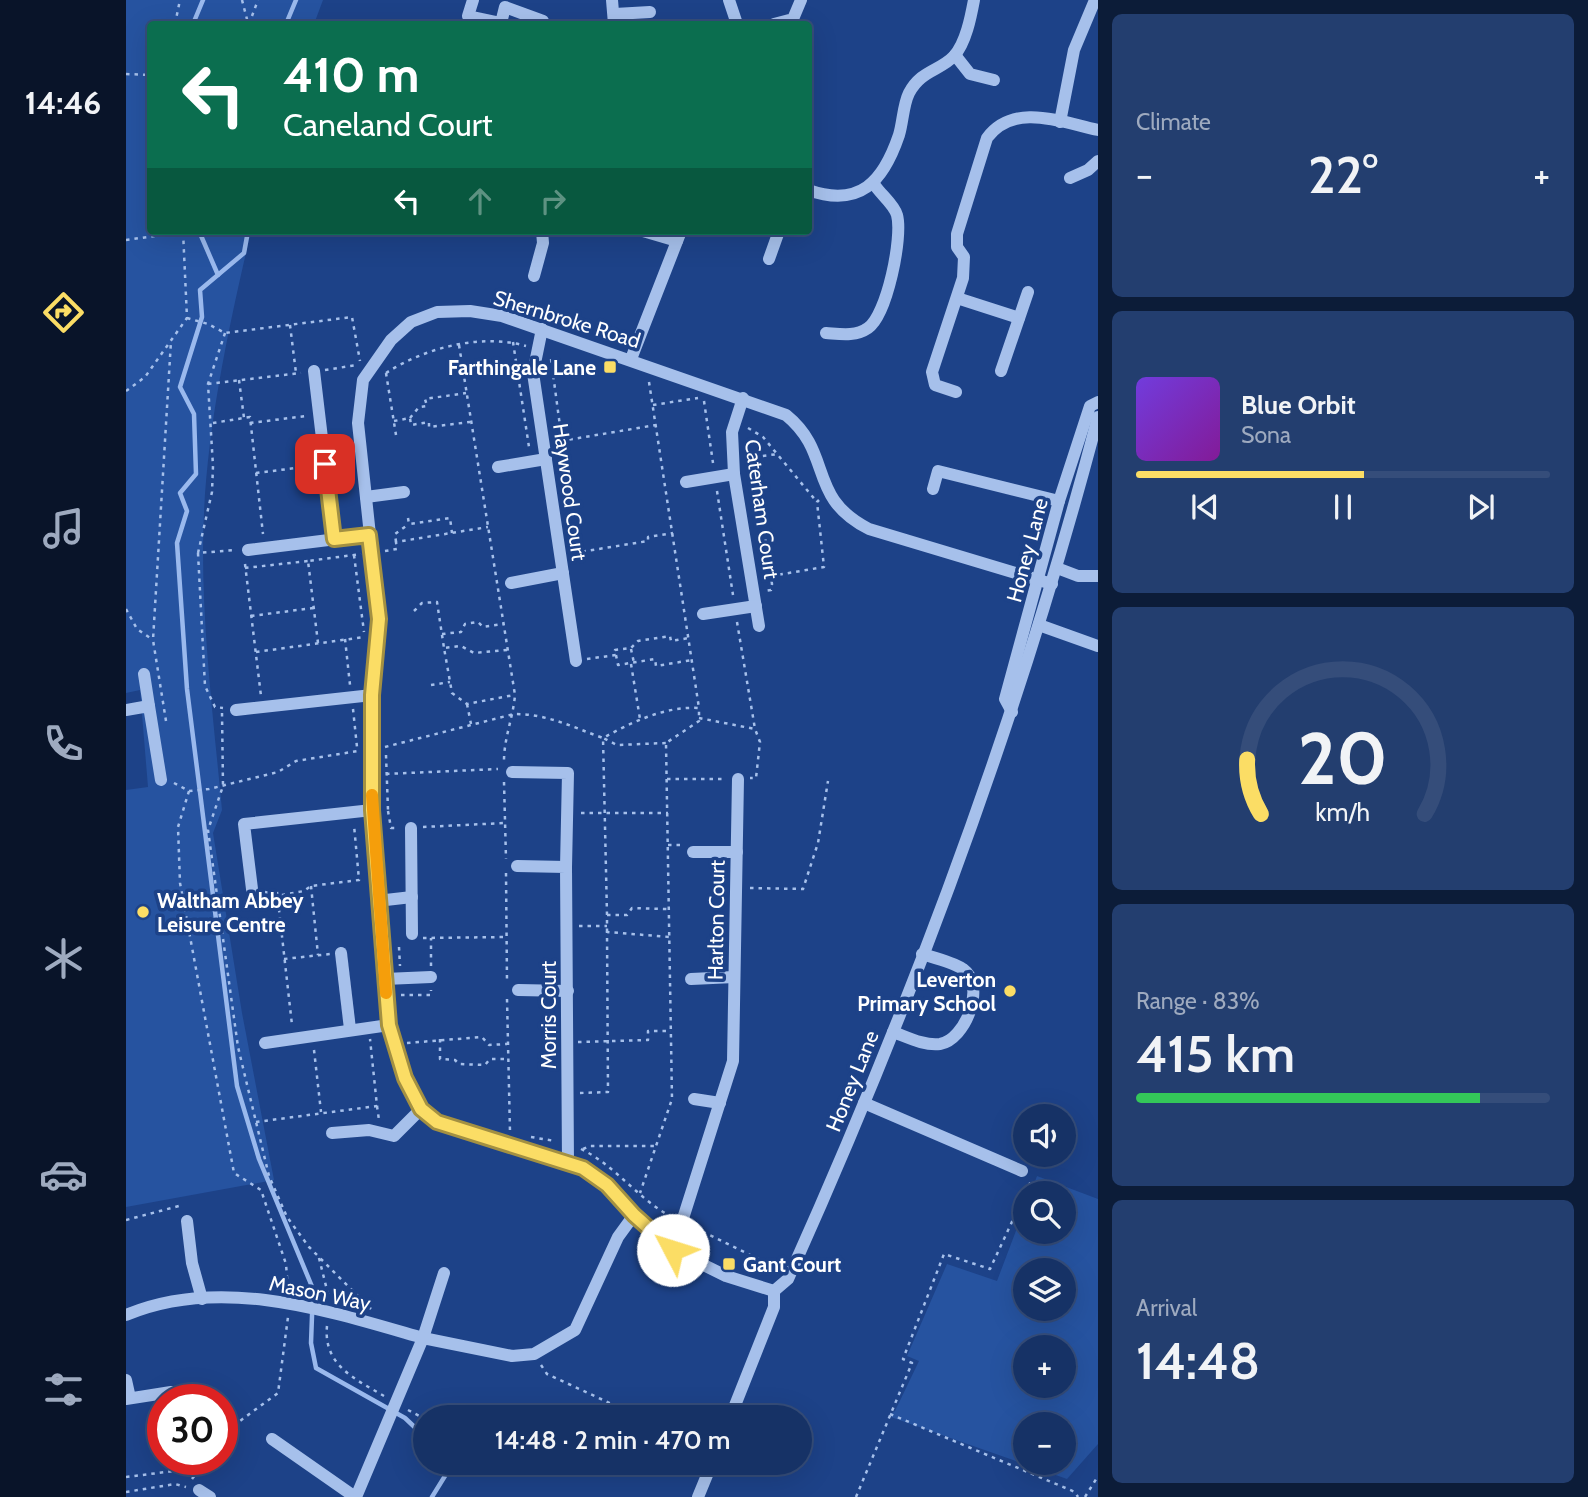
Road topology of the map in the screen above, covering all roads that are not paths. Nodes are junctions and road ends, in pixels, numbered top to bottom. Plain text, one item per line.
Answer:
1 (473, 0) edge
2 (612, 0) edge
3 (729, 0) edge
4 (801, 0) edge
5 (974, 0) edge
6 (1096, 0) edge
7 (650, 12) dead end
8 (615, 19) edge
9 (492, 21) edge
10 (502, 21) edge
11 (543, 21) dead end
12 (736, 21) edge
13 (785, 21) edge
14 (955, 55) junction
15 (995, 80) dead end
16 (1060, 122) junction
17 (1098, 130) edge
18 (1097, 163) edge
19 (1070, 178) dead end
20 (874, 184) junction
21 (812, 191) edge
22 (542, 235) edge
23 (778, 235) edge
24 (679, 236) edge
25 (769, 259) dead end
26 (534, 276) dead end
27 (1028, 292) dead end
28 (957, 299) junction
29 (1019, 318) junction
30 (542, 329) junction
31 (825, 333) dead end
32 (631, 359) junction
33 (314, 371) road end
34 (1001, 371) dead end
35 (956, 392) dead end
36 (743, 398) junction
37 (1098, 402) edge
38 (1098, 417) edge
39 (546, 459) junction
40 (498, 467) dead end
41 (734, 474) junction
42 (686, 482) dead end
43 (933, 489) dead end
44 (404, 492) dead end
45 (366, 497) junction
46 (1059, 501) junction
47 (369, 535) junction
48 (334, 539) junction
49 (245, 550) road end
50 (1057, 568) junction
51 (563, 573) junction
52 (1098, 576) edge
53 (1038, 581) junction
54 (510, 583) dead end
55 (1052, 584) junction
56 (756, 606) junction
57 (703, 614) dead end
58 (1039, 625) junction
59 (759, 626) dead end
60 (1098, 646) edge
61 (576, 661) road end
62 (144, 674) dead end
63 (372, 695) junction
64 (149, 706) junction
65 (126, 710) edge
66 (236, 710) road end
67 (1012, 712) junction
68 (508, 772) road end
69 (738, 779) road end
70 (162, 780) dead end
71 (372, 810) junction
72 (411, 828) road end
73 (693, 852) dead end
74 (737, 852) junction
75 (517, 866) dead end
76 (566, 867) junction
77 (252, 889) road end
78 (412, 897) junction
79 (377, 901) junction
80 (413, 937) road end
81 (341, 953) road end
82 (922, 954) junction
83 (431, 977) road end
84 (734, 977) junction
85 (385, 979) junction
86 (691, 979) dead end
87 (518, 990) dead end
88 (568, 991) junction
89 (389, 1025) junction
90 (350, 1029) junction
91 (893, 1032) junction
92 (265, 1043) dead end
93 (694, 1099) dead end
94 (720, 1103) junction
95 (863, 1103) junction
96 (421, 1109) junction
97 (332, 1133) dead end
98 (568, 1163) junction
99 (1028, 1173) road end
100 (634, 1215) junction
101 (187, 1221) road end
102 (673, 1250) junction
103 (444, 1273) dead end
104 (774, 1292) junction
105 (202, 1299) junction
106 (126, 1315) edge
107 (422, 1338) junction
108 (126, 1380) edge
109 (147, 1396) edge
110 (128, 1399) edge
111 (735, 1405) edge
112 (272, 1439) dead end
113 (707, 1475) edge
114 (356, 1497) edge
115 (698, 1497) edge

1 - 9 street
2 - 8 street
3 - 12 street
4 - 13 street
5 - 14 street
6 - 16 street
7 - 8 street
10 - 11 street
14 - 15 street
14 - 20 street
16 - 17 street
16 - 28 street
18 - 19 street
20 - 21 street
20 - 31 street
22 - 26 street
23 - 25 street
24 - 32 street
27 - 29 street
28 - 29 street
28 - 35 street
29 - 34 street
30 - 32 street, Shernbroke Road
30 - 39 street, Haywood Court
30 - 45 street, Shernbroke Road
32 - 36 street, Shernbroke Road
33 - 48 street
36 - 41 street, Caterham Court
36 - 53 street, Shernbroke Road
37 - 46 street, Honey Lane
38 - 50 street, Honey Lane
39 - 40 street
39 - 51 street, Haywood Court
41 - 42 street
41 - 56 street, Caterham Court
43 - 46 street
44 - 45 street
45 - 47 street, Shernbroke Road
46 - 53 street, Honey Lane
47 - 48 street
47 - 63 street, Shernbroke Road
48 - 49 street
50 - 52 street
50 - 55 street, Honey Lane
51 - 54 street
51 - 61 street, Haywood Court
53 - 55 street, Shernbroke Road
53 - 67 street, Honey Lane
55 - 58 street, Honey Lane
56 - 57 street
56 - 59 street, Caterham Court
58 - 60 street
58 - 67 street, Honey Lane
62 - 64 street
63 - 66 street
63 - 71 street, Shernbroke Road
64 - 65 street
64 - 70 street
67 - 82 street, Honey Lane
68 - 76 street, Morris Court
69 - 74 street, Harlton Court
71 - 77 street
71 - 79 street, Shernbroke Road
72 - 78 street
73 - 74 street
74 - 84 street, Harlton Court
75 - 76 street
76 - 88 street, Morris Court
78 - 79 street
78 - 80 street
79 - 85 street, Shernbroke Road
81 - 90 street
82 - 91 street, Honey Lane
82 - 91 street
83 - 85 street
84 - 86 street
84 - 94 street, Harlton Court
85 - 89 street, Shernbroke Road
87 - 88 street
88 - 98 street, Morris Court
89 - 90 street
89 - 96 street, Shernbroke Road
90 - 92 street
91 - 95 street, Honey Lane
93 - 94 street
94 - 102 street
95 - 99 street
95 - 104 street, Honey Lane
96 - 97 street
96 - 98 street
98 - 100 street
100 - 102 street
100 - 107 street, Mason Way
101 - 105 street
102 - 104 street
103 - 107 street
104 - 111 street, Honey Lane
105 - 106 street, Mason Way
105 - 107 street, Mason Way
107 - 114 street
108 - 110 street
109 - 110 street
112 - 114 street
113 - 115 street

